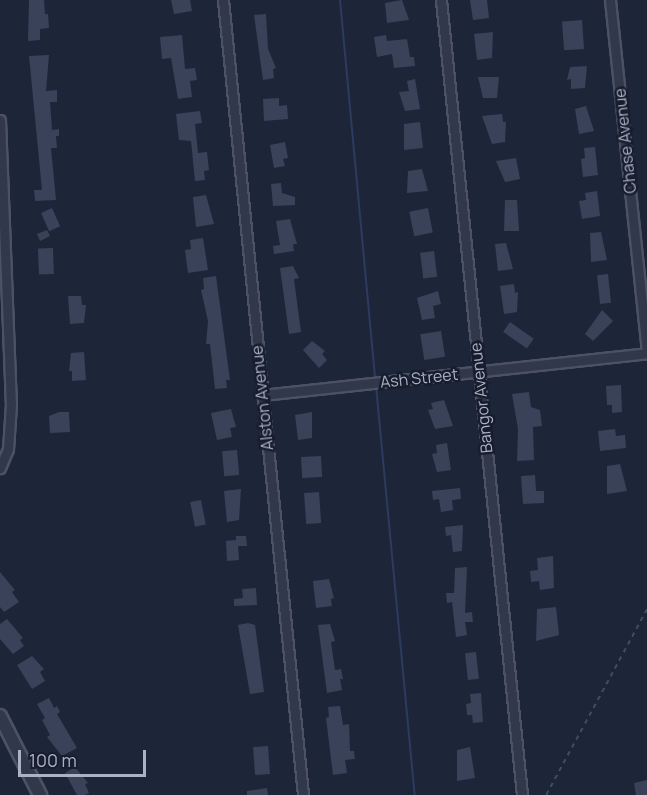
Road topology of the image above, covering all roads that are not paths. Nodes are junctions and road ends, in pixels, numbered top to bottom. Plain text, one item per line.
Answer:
1 (223, 0) edge
2 (441, 0) edge
3 (610, 0) edge
4 (0, 120) edge
5 (647, 353) edge
6 (478, 372) junction
7 (262, 395) junction
8 (0, 468) edge
9 (0, 718) edge
10 (40, 795) edge
11 (303, 795) edge
12 (522, 795) edge

1 - 7 street, Alston Avenue
2 - 6 street, Bangor Avenue
3 - 5 street, Chase Avenue
4 - 8 street
5 - 6 street, Ash Street
6 - 7 street, Ash Street
6 - 12 street, Bangor Avenue
7 - 11 street, Alston Avenue
9 - 10 street

